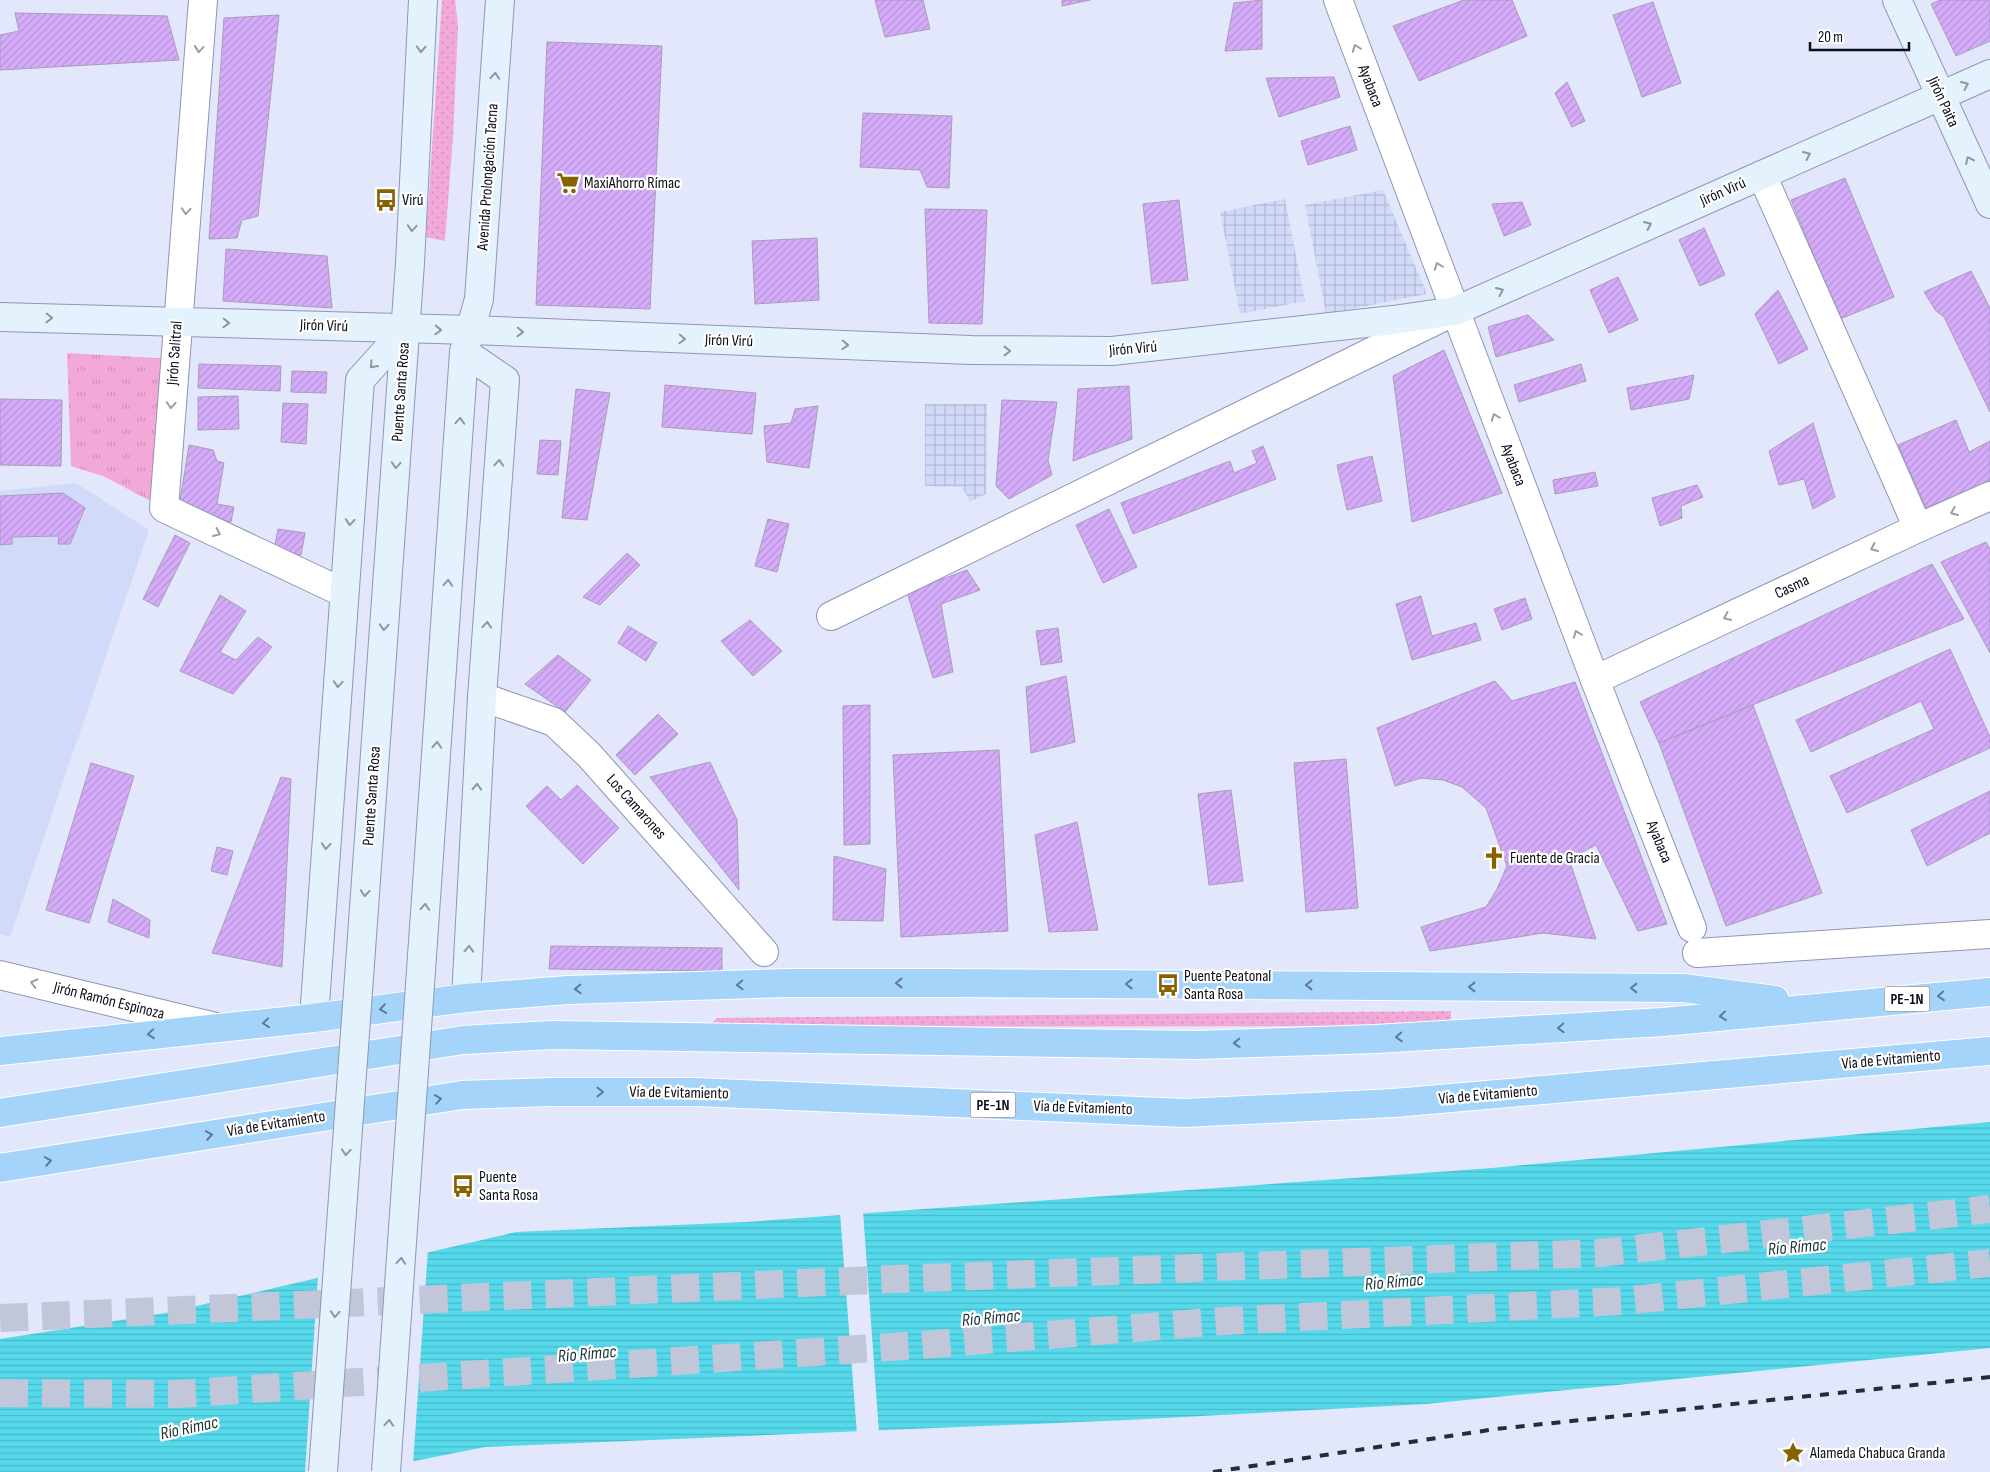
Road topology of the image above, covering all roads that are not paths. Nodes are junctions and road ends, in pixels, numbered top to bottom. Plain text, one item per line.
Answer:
1 (203, 0) edge
2 (423, 0) edge
3 (500, 0) edge
4 (1338, 0) edge
5 (1897, 0) edge
6 (1990, 74) edge
7 (1940, 96) junction
8 (1762, 175) junction
9 (1990, 204) edge
10 (1455, 311) junction
11 (0, 317) edge
12 (177, 321) junction
13 (406, 329) junction
14 (468, 341) junction
15 (1990, 498) edge
16 (1918, 528) junction
17 (344, 593) junction
18 (831, 616) dead end
19 (1595, 680) junction
20 (482, 697) junction
21 (1990, 934) edge
22 (764, 952) dead end
23 (0, 975) edge
24 (1990, 992) edge
25 (466, 998) junction
26 (1824, 1007) junction
27 (314, 1018) junction
28 (217, 1027) junction
29 (0, 1051) edge
30 (1990, 1051) edge
31 (0, 1113) edge
32 (0, 1168) edge
33 (323, 1472) edge
34 (386, 1472) edge

1 -> 12 street, Jirón Salitral
2 -> 13 main road
14 -> 3 main road, Avenida Prolongación Tacna
10 -> 4 street, Ayabaca
5 - 7 main road, Jirón Paita
7 -> 6 main road, Jirón Virú
8 -> 7 main road, Jirón Virú
9 -> 7 main road, Jirón Paita
10 -> 8 main road, Jirón Virú
8 - 16 street
14 -> 10 main road, Jirón Virú
10 - 18 street, Jirón Virú
19 -> 10 street, Ayabaca
11 -> 12 main road, Jirón Virú
12 -> 13 main road, Jirón Virú
12 -> 17 street, Jirón Salitral
13 -> 14 main road, Jirón Virú
13 -> 17 main road
13 -> 33 main road, Puente Santa Rosa, bridge
20 -> 14 main road
34 -> 14 main road, bridge
15 -> 16 street, Casma
16 -> 19 street, Casma
17 -> 27 main road
19 - 21 street, Ayabaca
20 - 22 street, Los Camarones
25 -> 20 main road
28 -> 23 street, Jirón Ramón Espinoza
24 -> 26 highway, PE-1N
26 -> 25 highway
25 -> 27 highway
26 -> 31 highway, PE-1N
27 -> 28 highway
28 -> 29 highway
32 -> 30 highway, Vía de Evitamiento / PE-1N

